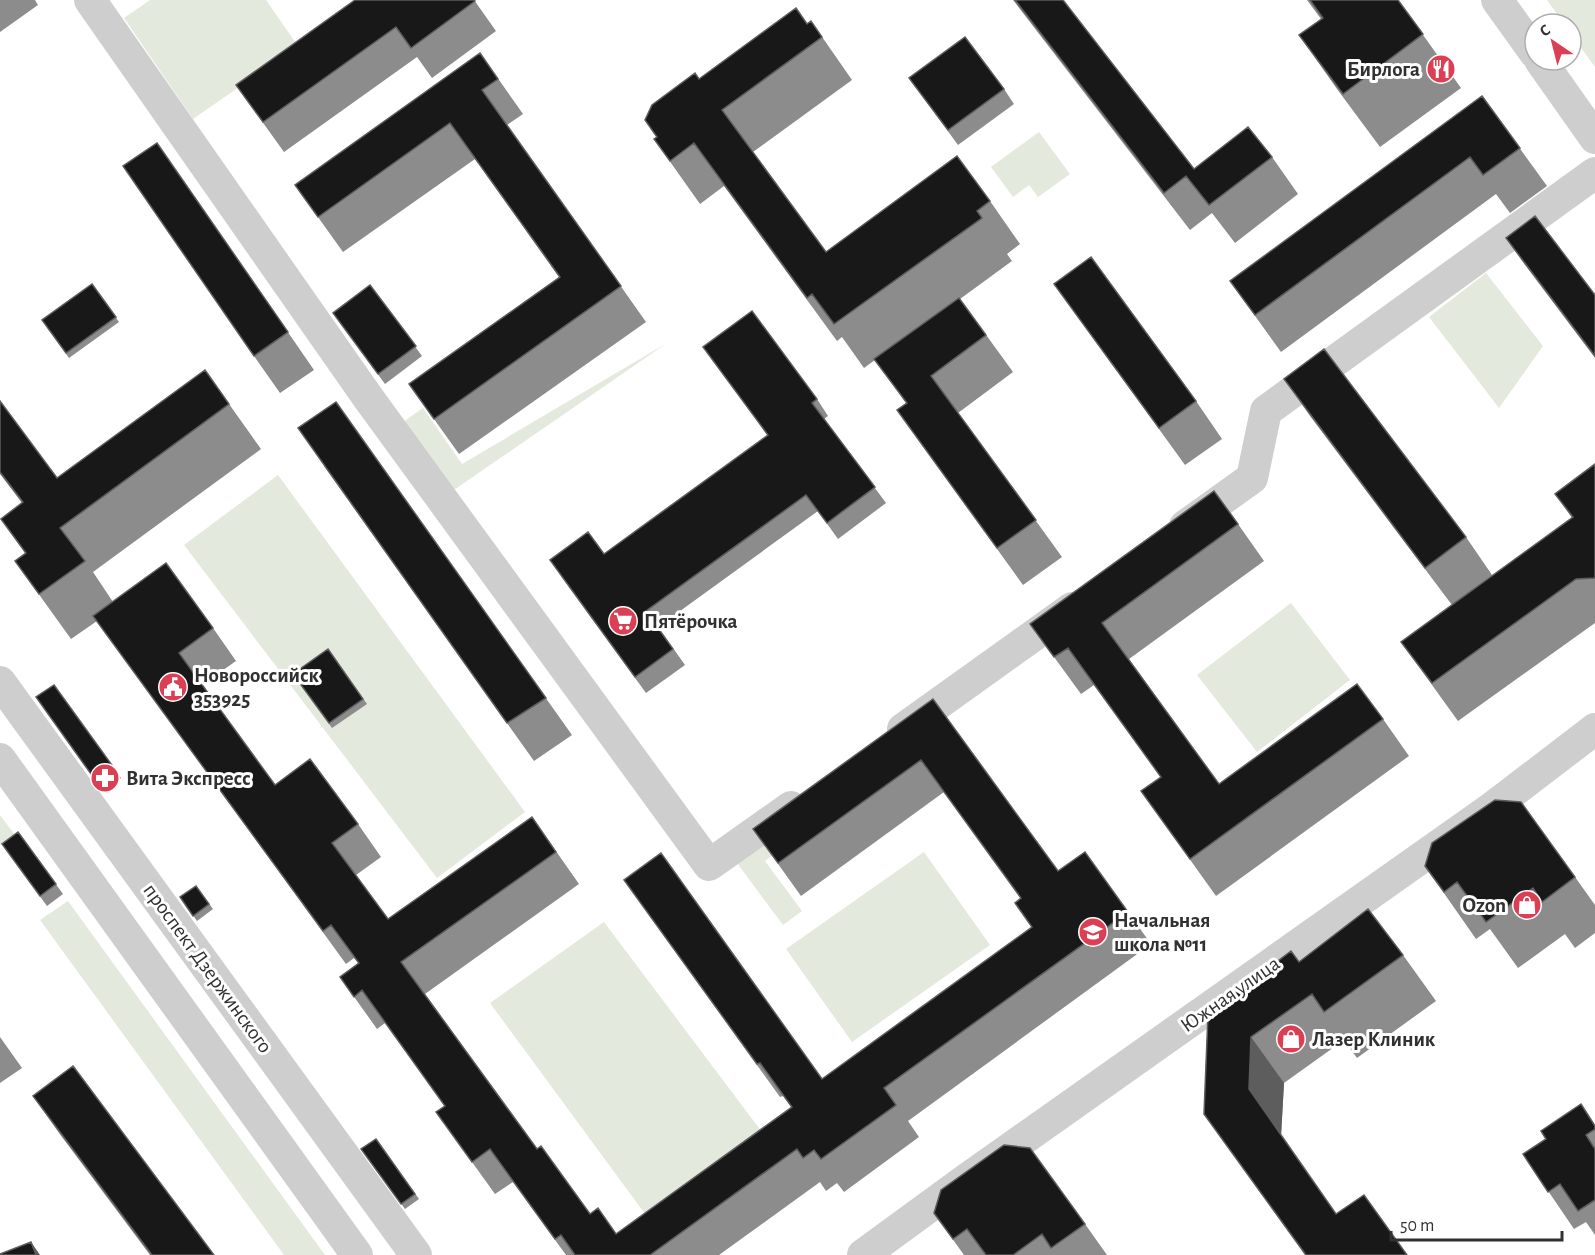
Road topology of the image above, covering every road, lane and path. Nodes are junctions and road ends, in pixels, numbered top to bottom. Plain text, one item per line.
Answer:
1 (90, 0) edge
2 (1497, 0) edge
3 (1523, 36) edge
4 (1548, 72) edge
5 (1595, 138) edge
6 (1595, 172) edge
7 (1163, 542) edge
8 (1097, 590) edge
9 (0, 682) edge
10 (1595, 729) edge
11 (876, 748) edge
12 (0, 759) edge
13 (817, 789) edge
14 (357, 1255) edge
15 (416, 1255) edge
16 (863, 1255) edge

1 - 13 street
2 - 3 street
4 - 5 street
6 - 7 street
8 - 11 street
9 - 15 street, проспект Дзержинского
10 - 16 street, Южная улица
12 - 14 street

